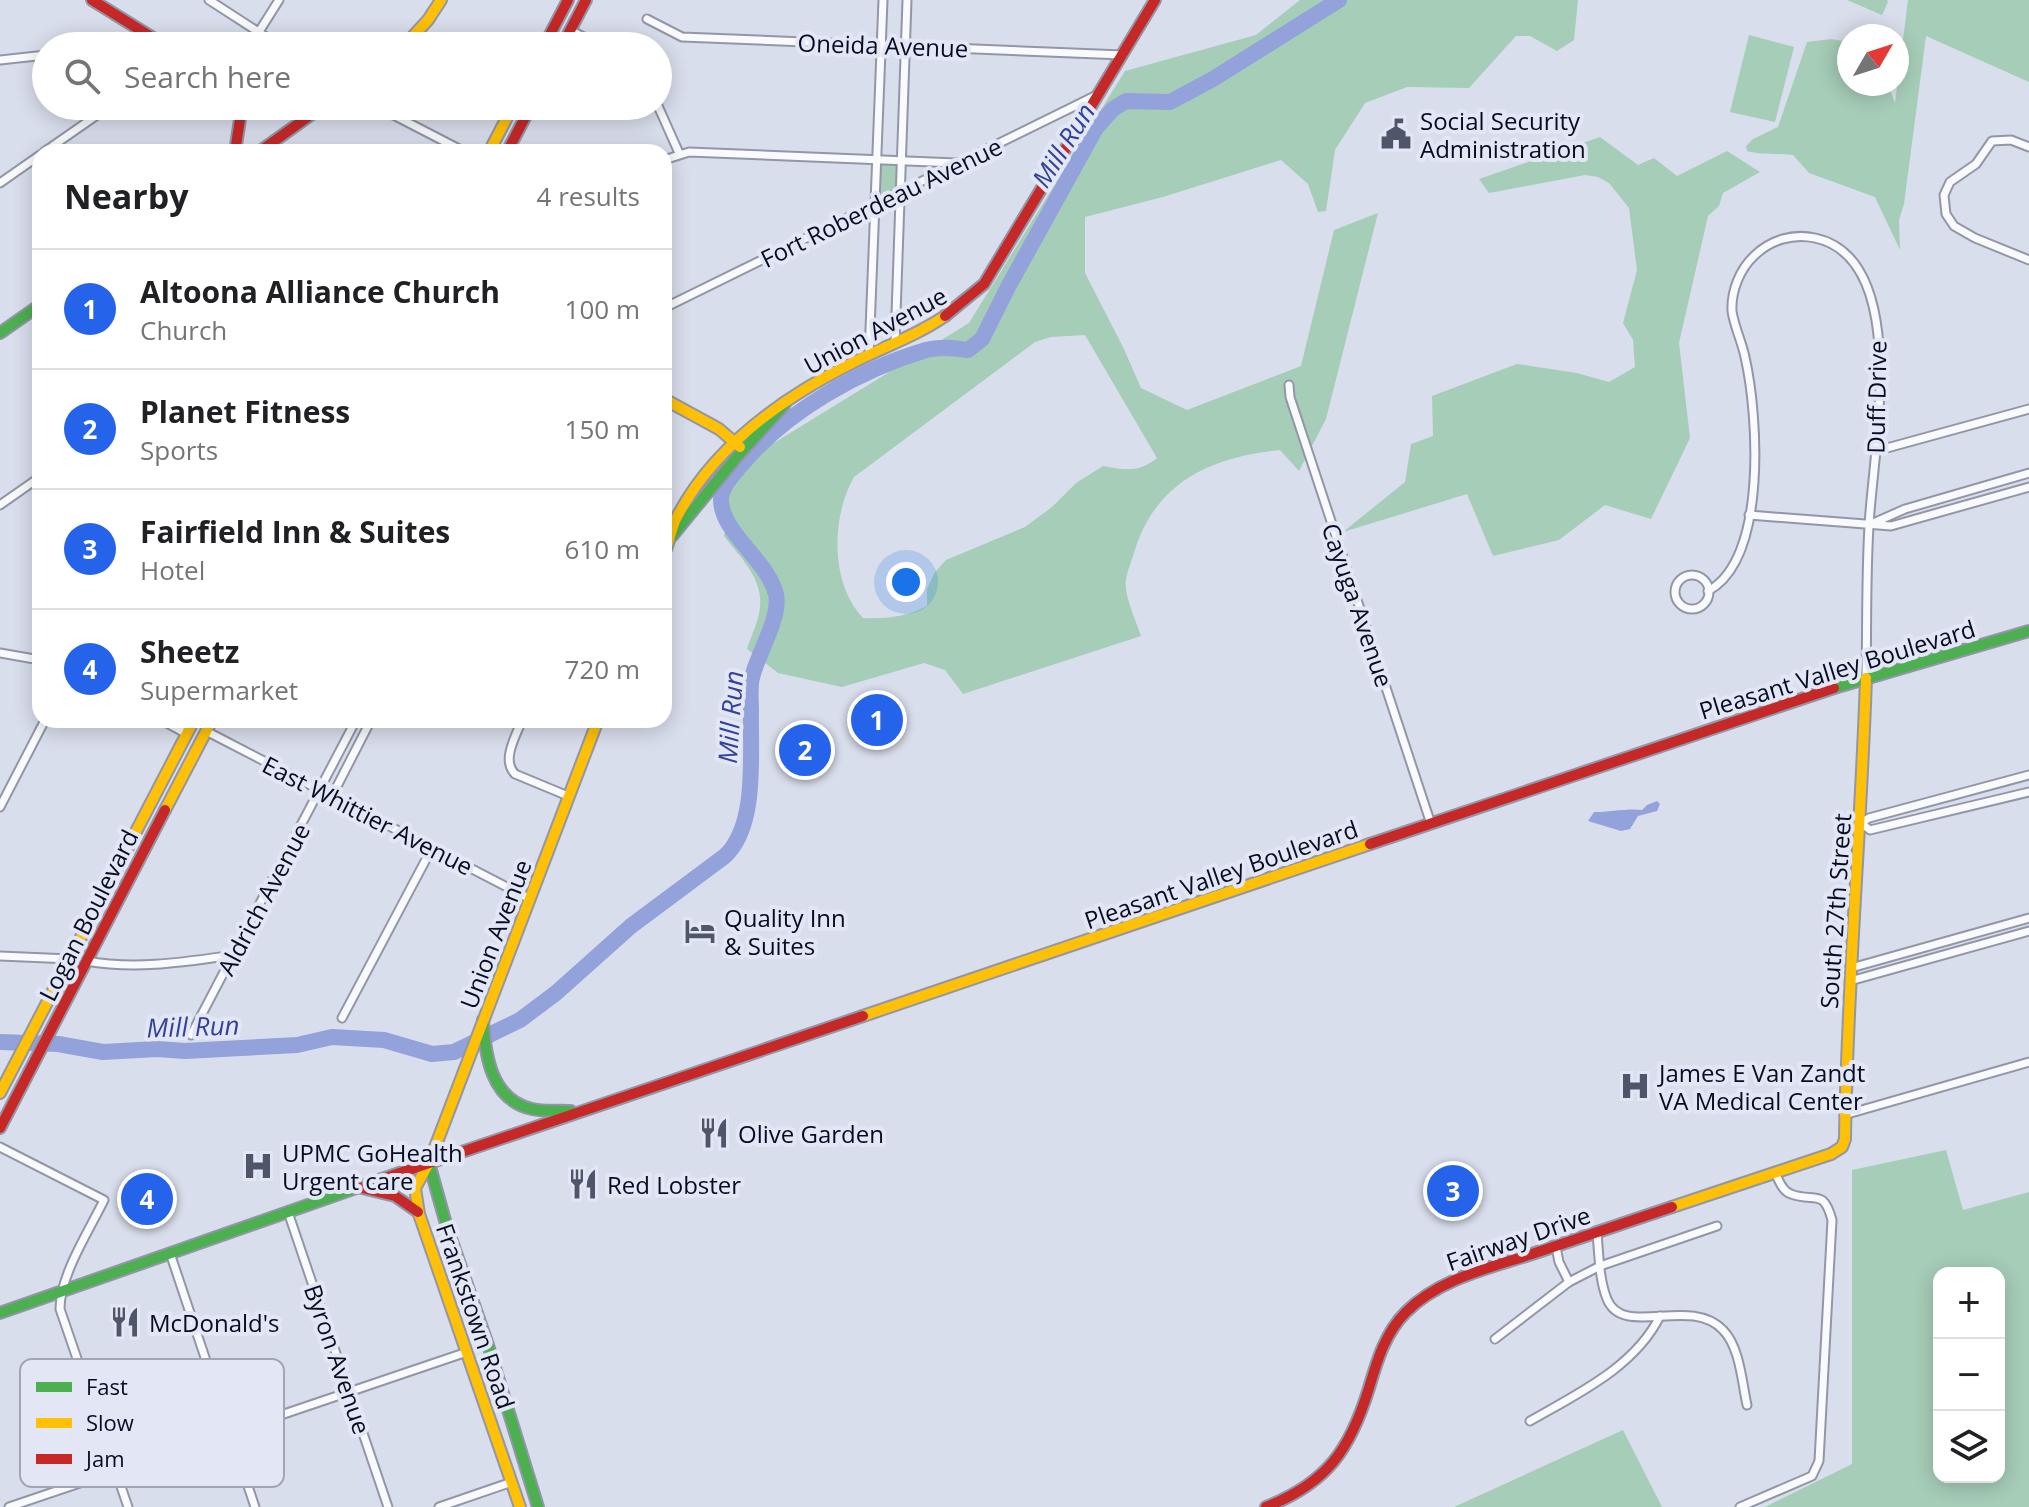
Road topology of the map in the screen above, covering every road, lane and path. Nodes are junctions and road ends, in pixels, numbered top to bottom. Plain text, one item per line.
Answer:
1 (92, 0) edge
2 (209, 0) edge
3 (279, 0) edge
4 (441, 0) edge
5 (568, 0) edge
6 (586, 0) edge
7 (883, 0) edge
8 (907, 0) edge
9 (1155, 0) edge
10 (647, 19) dead end
11 (570, 30) joint
12 (143, 32) edge
13 (259, 32) joint
14 (417, 32) edge
15 (551, 32) edge
16 (574, 32) edge
17 (881, 45) junction
18 (905, 46) junction
19 (1123, 55) junction
20 (32, 57) edge
21 (0, 60) edge
22 (1097, 95) junction
23 (90, 120) edge
24 (240, 120) edge
25 (304, 120) edge
26 (403, 120) edge
27 (506, 120) edge
28 (524, 120) edge
29 (664, 120) edge
30 (56, 144) edge
31 (236, 144) edge
32 (270, 144) edge
33 (450, 144) edge
34 (493, 144) edge
35 (511, 144) edge
36 (2029, 147) edge
37 (679, 153) junction
38 (672, 156) edge
39 (876, 160) junction
40 (32, 161) edge
41 (902, 161) junction
42 (959, 164) junction
43 (0, 183) edge
44 (900, 192) junction
45 (875, 205) junction
46 (2029, 260) edge
47 (672, 304) edge
48 (32, 311) edge
49 (0, 333) edge
50 (895, 343) junction
51 (869, 355) junction
52 (1289, 385) dead end
53 (672, 404) edge
54 (2029, 409) edge
55 (739, 446) junction
56 (1876, 451) junction
57 (2029, 473) edge
58 (32, 483) edge
59 (2029, 487) edge
60 (0, 505) edge
61 (1749, 515) junction
62 (1869, 525) junction
63 (672, 536) edge
64 (1708, 591) junction
65 (2029, 631) edge
66 (0, 653) edge
67 (32, 659) edge
68 (1866, 678) junction
69 (41, 728) edge
70 (176, 728) edge
71 (190, 728) edge
72 (208, 728) edge
73 (352, 728) edge
74 (367, 728) edge
75 (519, 728) edge
76 (595, 728) edge
77 (206, 731) junction
78 (187, 734) junction
79 (2029, 775) edge
80 (320, 790) junction
81 (2029, 792) edge
82 (332, 796) junction
83 (568, 796) junction
84 (0, 807) edge
85 (1861, 823) junction
86 (1431, 824) junction
87 (432, 848) junction
88 (530, 899) junction
89 (2029, 918) edge
90 (2029, 931) edge
91 (234, 955) junction
92 (0, 956) edge
93 (70, 959) junction
94 (86, 961) junction
95 (1851, 968) junction
96 (1850, 981) junction
97 (342, 1018) dead end
98 (482, 1026) junction
99 (191, 1035) dead end
100 (2029, 1062) edge
101 (0, 1093) edge
102 (579, 1112) junction
103 (1844, 1115) junction
104 (0, 1128) edge
105 (0, 1147) edge
106 (1842, 1147) joint
107 (429, 1163) junction
108 (1775, 1173) junction
109 (357, 1187) junction
110 (288, 1212) junction
111 (419, 1214) junction
112 (1717, 1226) dead end
113 (1597, 1233) junction
114 (1556, 1247) junction
115 (170, 1253) junction
116 (1600, 1266) junction
117 (1569, 1282) junction
118 (62, 1291) junction
119 (0, 1313) edge
120 (1660, 1316) junction
121 (1495, 1339) dead end
122 (488, 1345) junction
123 (467, 1352) junction
124 (77, 1359) edge
125 (206, 1359) edge
126 (349, 1393) junction
127 (1747, 1405) dead end
128 (284, 1414) edge
129 (1530, 1421) dead end
130 (528, 1476) junction
131 (512, 1482) junction
132 (66, 1487) edge
133 (121, 1487) edge
134 (248, 1487) edge
135 (9, 1507) edge
136 (128, 1507) edge
137 (255, 1507) edge
138 (388, 1507) edge
139 (439, 1507) edge
140 (520, 1507) edge
141 (538, 1507) edge
142 (1266, 1507) edge
143 (1740, 1507) edge

1 - 12 main road
2 - 13 street
3 - 13 street
4 - 14 main road
5 - 15 main road
6 - 11 main road
7 - 17 street
8 - 18 street
9 - 19 main road, Union Avenue
10 - 17 street, Oneida Avenue
11 - 16 street
17 - 18 street, Oneida Avenue
17 - 39 street
18 - 19 street, Oneida Avenue
18 - 41 street
19 - 22 main road, Union Avenue
20 - 21 street
22 - 42 street, Fort Roberdeau Avenue
22 - 50 main road, Union Avenue
23 - 30 street
24 - 31 main road
25 - 32 main road
26 - 33 street
27 - 34 main road
28 - 35 main road
29 - 37 street
36 - 46 street
37 - 38 street
37 - 39 street
39 - 41 street
39 - 45 street
40 - 43 street
41 - 42 street
41 - 44 street
42 - 44 street, Fort Roberdeau Avenue
44 - 45 street, Fort Roberdeau Avenue
44 - 50 street
45 - 47 street, Fort Roberdeau Avenue
45 - 51 street
48 - 49 main road
50 - 51 main road, Union Avenue
51 - 55 main road, Union Avenue
52 - 86 street, Cayuga Avenue
53 - 55 main road
54 - 56 street
55 - 63 main road, Union Avenue
56 - 61 street, Duff Drive
56 - 62 street, Duff Drive
57 - 62 street
58 - 60 street
59 - 62 street
61 - 62 street
61 - 64 street, Duff Drive
62 - 68 street, Duff Drive
64 - 64 street
65 - 68 main road, Pleasant Valley Boulevard
66 - 67 street
68 - 85 main road, South 27th Street
68 - 86 main road, Pleasant Valley Boulevard
69 - 84 street
70 - 78 street
71 - 78 main road, Logan Boulevard
72 - 77 main road, Logan Boulevard
73 - 80 street, Aldrich Avenue
74 - 82 street
75 - 83 street
76 - 83 main road, Union Avenue
77 - 80 street, East Whittier Avenue
77 - 94 main road, Logan Boulevard
78 - 93 main road, Logan Boulevard
79 - 85 street
80 - 82 street, East Whittier Avenue
80 - 91 street, Aldrich Avenue
81 - 85 street
82 - 87 street, East Whittier Avenue
83 - 88 main road, Union Avenue
85 - 95 main road, South 27th Street
86 - 102 main road, Pleasant Valley Boulevard
87 - 88 street, East Whittier Avenue
87 - 97 street
88 - 98 main road, Union Avenue
89 - 95 street
90 - 96 street
91 - 94 street
91 - 99 street, Aldrich Avenue
92 - 93 street
93 - 101 main road, Logan Boulevard
94 - 104 main road, Logan Boulevard
95 - 96 main road, South 27th Street
96 - 103 main road, South 27th Street
98 - 102 main road
98 - 107 main road, Union Avenue
100 - 103 street
102 - 107 main road, Pleasant Valley Boulevard
103 - 106 main road, South 27th Street
105 - 118 street
106 - 108 main road, Fairway Drive
107 - 109 main road, Pleasant Valley Boulevard
107 - 111 main road, Frankstown Road
107 - 122 main road, Frankstown Road
108 - 113 main road, Fairway Drive
108 - 143 street
109 - 110 main road, Pleasant Valley Boulevard
109 - 111 main road
110 - 115 main road, Pleasant Valley Boulevard
110 - 126 street, Byron Avenue
111 - 123 main road, Frankstown Road
112 - 116 street
113 - 114 main road, Fairway Drive
113 - 116 street
114 - 117 street
114 - 142 main road, Fairway Drive
115 - 118 main road, Pleasant Valley Boulevard
115 - 125 street
116 - 117 street
116 - 120 street
117 - 121 street
118 - 119 main road, Pleasant Valley Boulevard
118 - 124 street
120 - 127 street
120 - 129 street
122 - 123 main road
122 - 130 main road, Frankstown Road
123 - 126 street
123 - 131 main road, Frankstown Road
126 - 128 street
126 - 138 street, Byron Avenue
130 - 131 main road
130 - 141 main road, Frankstown Road
131 - 139 street
131 - 140 main road, Frankstown Road
132 - 135 street
133 - 136 street
134 - 137 street

